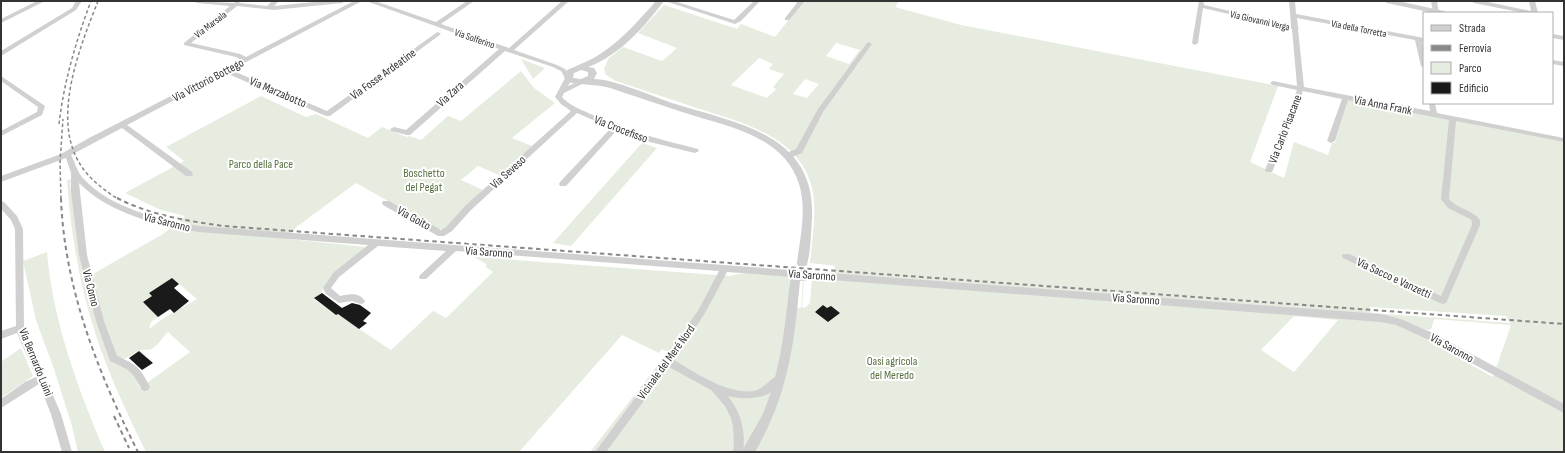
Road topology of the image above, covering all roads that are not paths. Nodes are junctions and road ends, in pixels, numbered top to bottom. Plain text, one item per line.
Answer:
1 (42, 1) edge
2 (79, 1) edge
3 (197, 1) edge
4 (276, 1) edge
5 (342, 1) edge
6 (359, 1) edge
7 (369, 1) edge
8 (470, 1) edge
9 (566, 1) edge
10 (660, 1) edge
11 (668, 1) edge
12 (757, 1) edge
13 (798, 1) edge
14 (1292, 1) edge
15 (1387, 1) edge
16 (1434, 1) edge
17 (1474, 1) edge
18 (1532, 1) edge
19 (237, 3) edge
20 (1201, 4) edge
21 (268, 8) junction
22 (1436, 12) edge
23 (1529, 12) edge
24 (1534, 12) edge
25 (1295, 16) junction
26 (788, 19) dead end
27 (1, 21) edge
28 (437, 24) junction
29 (1296, 28) junction
30 (438, 34) dead end
31 (1553, 36) edge
32 (1564, 38) edge
33 (1421, 39) edge
34 (1194, 43) dead end
35 (869, 44) dead end
36 (507, 49) junction
37 (1, 54) edge
38 (1423, 57) edge
39 (601, 58) junction
40 (247, 60) junction
41 (1553, 62) edge
42 (1564, 64) edge
43 (554, 66) junction
44 (579, 68) junction
45 (227, 71) junction
46 (593, 72) junction
47 (568, 77) junction
48 (1, 78) edge
49 (582, 82) junction
50 (1273, 83) dead end
51 (613, 86) junction
52 (1301, 88) junction
53 (560, 92) junction
54 (1346, 97) junction
55 (1432, 104) edge
56 (576, 110) junction
57 (687, 111) junction
58 (328, 114) joint
59 (1434, 115) junction
60 (1453, 119) junction
61 (123, 125) junction
62 (615, 128) junction
63 (394, 129) dead end
64 (1, 134) edge
65 (1564, 140) edge
66 (1331, 141) dead end
67 (695, 151) dead end
68 (67, 154) junction
69 (787, 156) junction
70 (1269, 170) dead end
71 (75, 172) junction
72 (189, 174) dead end
73 (1, 179) edge
74 (563, 184) dead end
75 (386, 203) dead end
76 (1, 204) edge
77 (5, 213) edge
78 (441, 234) joint
79 (376, 243) junction
80 (453, 249) junction
81 (1346, 256) dead end
82 (725, 268) junction
83 (423, 277) dead end
84 (361, 301) dead end
85 (20, 328) junction
86 (1, 335) edge
87 (668, 361) junction
88 (784, 371) junction
89 (42, 378) junction
90 (711, 386) junction
91 (145, 387) dead end
92 (1, 404) edge
93 (1564, 409) edge
94 (67, 452) edge
95 (600, 452) edge
96 (738, 452) edge
97 (748, 452) edge
98 (755, 452) edge

1 - 27 street
2 - 37 street
3 - 19 street
4 - 21 street
5 - 21 street
6 - 40 street, Via Vittorio Bottego
7 - 28 street, Via Solferino
8 - 28 street
9 - 36 street, Via Solferino
10 - 39 street
11 - 12 street
13 - 26 street
14 - 25 street
15 - 22 street
16 - 22 street
17 - 23 street
18 - 24 street
19 - 21 street
19 - 40 street, Via Marsala
20 - 29 street, Via Giovanni Verga
20 - 34 street
25 - 29 street
25 - 33 street, Via della Torretta
28 - 36 street, Via Solferino
29 - 52 street
30 - 58 street, Via Fosse Ardeatine
31 - 32 street
33 - 38 street
35 - 69 street
36 - 43 street
36 - 63 street, Via Zara
39 - 44 street
39 - 46 street
40 - 45 street, Via Vittorio Bottego
41 - 42 street
43 - 44 street
43 - 47 street
44 - 46 street
44 - 47 street
45 - 58 street, Via Marzabotto
45 - 61 street, Via Vittorio Bottego
46 - 49 street
46 - 51 street
47 - 49 street
47 - 53 street
48 - 64 street
49 - 51 street
49 - 53 street
50 - 52 street, Via Anna Frank
51 - 57 street
52 - 54 street, Via Anna Frank
52 - 70 street, Via Carlo Pisacane
53 - 56 street, Via Crocefisso
54 - 59 street, Via Anna Frank
54 - 66 street
55 - 59 street
56 - 62 street, Via Crocefisso
56 - 78 street, Via Seveso
57 - 69 street
57 - 69 street
59 - 60 street, Via Anna Frank
60 - 65 street, Via Anna Frank
60 - 81 street, Via Sacco e Vanzetti
61 - 68 street, Via Vittorio Bottego
61 - 72 street
62 - 67 street, Via Crocefisso
62 - 74 street
68 - 71 street, Via Saronno
68 - 73 street, Via Vittorio Bottego
71 - 79 street, Via Saronno
71 - 91 street, Via Como
75 - 78 street, Via Goito
76 - 77 street, Via Bernardo Luini
77 - 85 street, Via Bernardo Luini
79 - 80 street, Via Saronno
79 - 84 street
80 - 82 street, Via Saronno
80 - 83 street
82 - 87 street, Vicinale del Meré Nord
82 - 93 street, Via Saronno
85 - 86 street
85 - 89 street, Via Bernardo Luini
87 - 90 street
87 - 95 street, Vicinale del Meré Nord
88 - 90 street
88 - 97 street
88 - 98 street
89 - 92 street
89 - 94 street, Via Bernardo Luini
90 - 96 street

